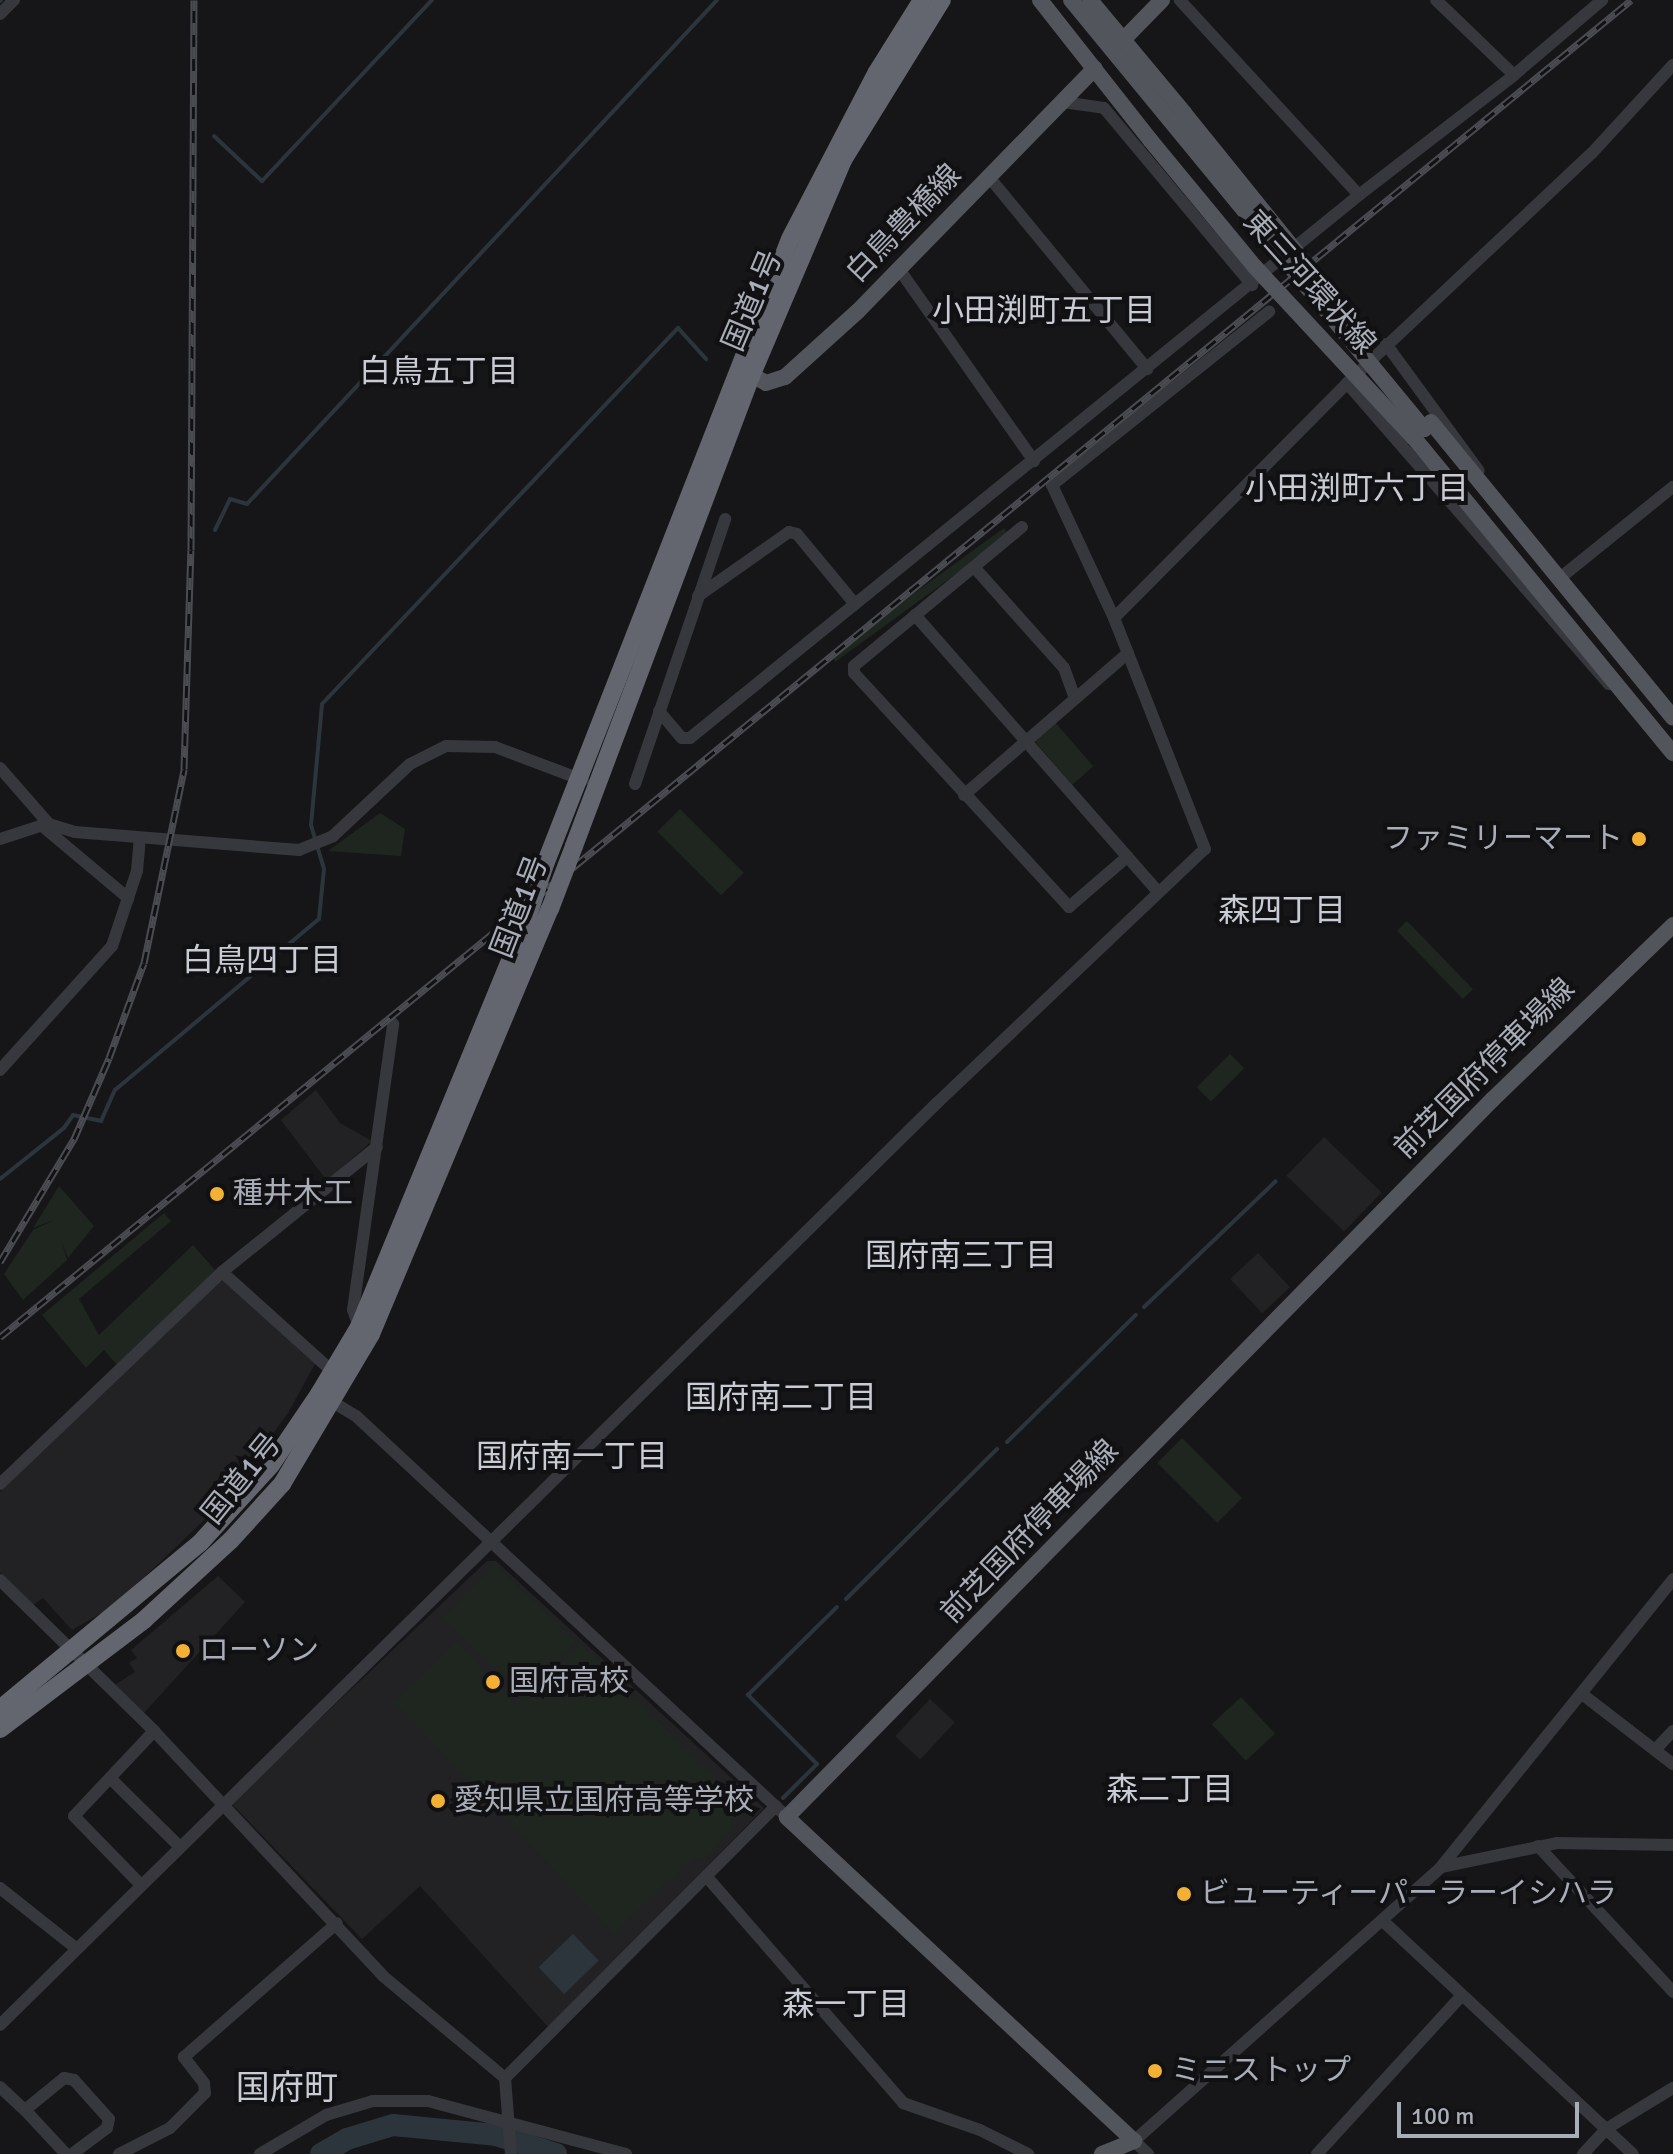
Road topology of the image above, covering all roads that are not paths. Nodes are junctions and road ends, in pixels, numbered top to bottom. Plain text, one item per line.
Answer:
1 (14, 0) edge
2 (922, 0) edge
3 (942, 0) edge
4 (1040, 0) edge
5 (1071, 0) edge
6 (1090, 0) edge
7 (1162, 0) edge
8 (1180, 0) edge
9 (1436, 0) edge
10 (1602, 0) edge
11 (0, 14) edge
12 (1123, 40) junction
13 (1673, 65) edge
14 (1095, 68) junction
15 (1514, 75) junction
16 (1063, 102) junction
17 (989, 177) junction
18 (1359, 195) junction
19 (899, 269) junction
20 (1252, 285) junction
21 (1269, 312) dead end
22 (1386, 344) junction
23 (1147, 369) junction
24 (744, 372) junction
25 (1347, 383) junction
26 (1423, 430) junction
27 (1034, 461) junction
28 (1673, 487) edge
29 (725, 519) dead end
30 (1496, 521) junction
31 (1022, 527) dead end
32 (974, 567) junction
33 (1562, 577) junction
34 (1546, 594) junction
35 (698, 596) junction
36 (855, 604) junction
37 (915, 615) junction
38 (1114, 618) junction
39 (1128, 653) junction
40 (1075, 698) junction
41 (1632, 704) junction
42 (659, 711) junction
43 (1673, 718) edge
44 (1026, 741) junction
45 (1673, 753) edge
46 (0, 768) edge
47 (586, 781) junction
48 (635, 784) dead end
49 (964, 795) junction
50 (45, 824) junction
51 (0, 839) edge
52 (140, 839) junction
53 (1127, 857) junction
54 (1158, 892) junction
55 (128, 898) junction
56 (1673, 925) edge
57 (393, 1024) dead end
58 (0, 1070) edge
59 (377, 1147) junction
60 (222, 1272) junction
61 (359, 1327) junction
62 (333, 1372) junction
63 (326, 1399) junction
64 (0, 1484) edge
65 (492, 1543) junction
66 (1673, 1579) edge
67 (0, 1580) edge
68 (80, 1660) junction
69 (1582, 1694) junction
70 (0, 1709) edge
71 (0, 1729) edge
72 (154, 1731) junction
73 (1673, 1731) edge
74 (1655, 1750) junction
75 (1673, 1764) edge
76 (110, 1778) junction
77 (222, 1803) junction
78 (781, 1812) junction
79 (1673, 1845) edge
80 (1538, 1846) junction
81 (180, 1847) junction
82 (1441, 1867) junction
83 (706, 1876) junction
84 (141, 1885) junction
85 (0, 1888) edge
86 (1384, 1922) junction
87 (337, 1923) junction
88 (77, 1949) junction
89 (1673, 1992) edge
90 (1462, 1995) junction
91 (0, 2025) edge
92 (505, 2078) junction
93 (0, 2087) edge
94 (1673, 2088) edge
95 (25, 2110) junction
96 (510, 2124) junction
97 (1606, 2129) junction
98 (1134, 2141) junction
99 (136, 2149) edge
100 (66, 2154) edge
101 (72, 2154) edge
102 (119, 2154) edge
103 (260, 2154) edge
104 (511, 2154) edge
105 (626, 2154) edge
106 (1028, 2154) edge
107 (1102, 2154) edge
108 (1148, 2154) edge
109 (1317, 2154) edge
110 (1583, 2154) edge
111 (1633, 2154) edge

1 - 11 street
2 - 24 highway, 国道1号
3 - 24 highway, 国道1号
4 - 14 main road, 東三河環状線
5 - 26 main road, 東三河環状線, bridge
6 - 12 main road, 東三河環状線
7 - 12 main road
8 - 18 street
9 - 15 street
10 - 15 street
12 - 26 main road, 東三河環状線, bridge
13 - 22 street
14 - 16 main road, 白鳥豊橋線
14 - 26 main road, 東三河環状線, bridge
15 - 18 street
16 - 17 main road, 白鳥豊橋線
16 - 20 street
17 - 19 main road, 白鳥豊橋線
17 - 23 street
18 - 20 street
19 - 24 main road, 白鳥豊橋線
19 - 27 street
20 - 23 street
21 - 38 street
22 - 25 street
22 - 33 street
23 - 27 street
24 - 47 highway, 国道1号
25 - 38 street
25 - 41 street
26 - 30 main road, 東三河環状線
26 - 33 main road, 東三河環状線
26 - 34 main road, 東三河環状線
27 - 36 street
28 - 33 street
29 - 35 street
30 - 33 main road, 東三河環状線
30 - 34 main road, 東三河環状線
31 - 32 street
32 - 37 street
32 - 40 street
33 - 43 main road, 東三河環状線
34 - 41 main road, 東三河環状線
35 - 36 street
35 - 42 street
36 - 42 street
37 - 44 street
37 - 49 street
38 - 39 street
39 - 40 street
39 - 54 street
40 - 44 street
41 - 45 main road, 東三河環状線
42 - 48 street
44 - 49 street
44 - 53 street
46 - 50 street
47 - 52 street
47 - 61 highway, 国道1号, bridge
47 - 63 highway, 国道1号, bridge
49 - 53 street
50 - 51 street
50 - 52 street
50 - 55 street
52 - 55 street
53 - 54 street
54 - 65 street
55 - 58 street
56 - 78 main road, 前芝国府停車場線
57 - 59 street
59 - 60 street
59 - 61 street
60 - 62 street
60 - 64 street
61 - 62 highway, 国道1号
62 - 63 highway, 国道1号
63 - 65 street
63 - 68 highway, 国道1号
65 - 77 street
65 - 78 street
66 - 69 street
67 - 68 street
68 - 70 highway, 国道1号
68 - 71 highway, 国道1号
68 - 72 street
69 - 74 street
69 - 82 street
72 - 76 street
72 - 77 street
73 - 74 street
74 - 75 street
76 - 81 street
76 - 84 street
77 - 81 street
77 - 87 street
78 - 83 street
78 - 98 main road
79 - 80 street
80 - 82 street
80 - 89 street
81 - 84 street
82 - 86 street
83 - 92 street
83 - 106 street
84 - 88 street
85 - 88 street
86 - 90 street
86 - 98 street
87 - 92 street
87 - 99 street
88 - 91 street
90 - 97 street
90 - 109 street
92 - 96 street
93 - 95 street
94 - 97 street
95 - 100 street
95 - 101 street
96 - 103 street
96 - 104 street
96 - 105 street
97 - 110 street
97 - 111 street
98 - 107 main road
98 - 108 street
99 - 102 street

